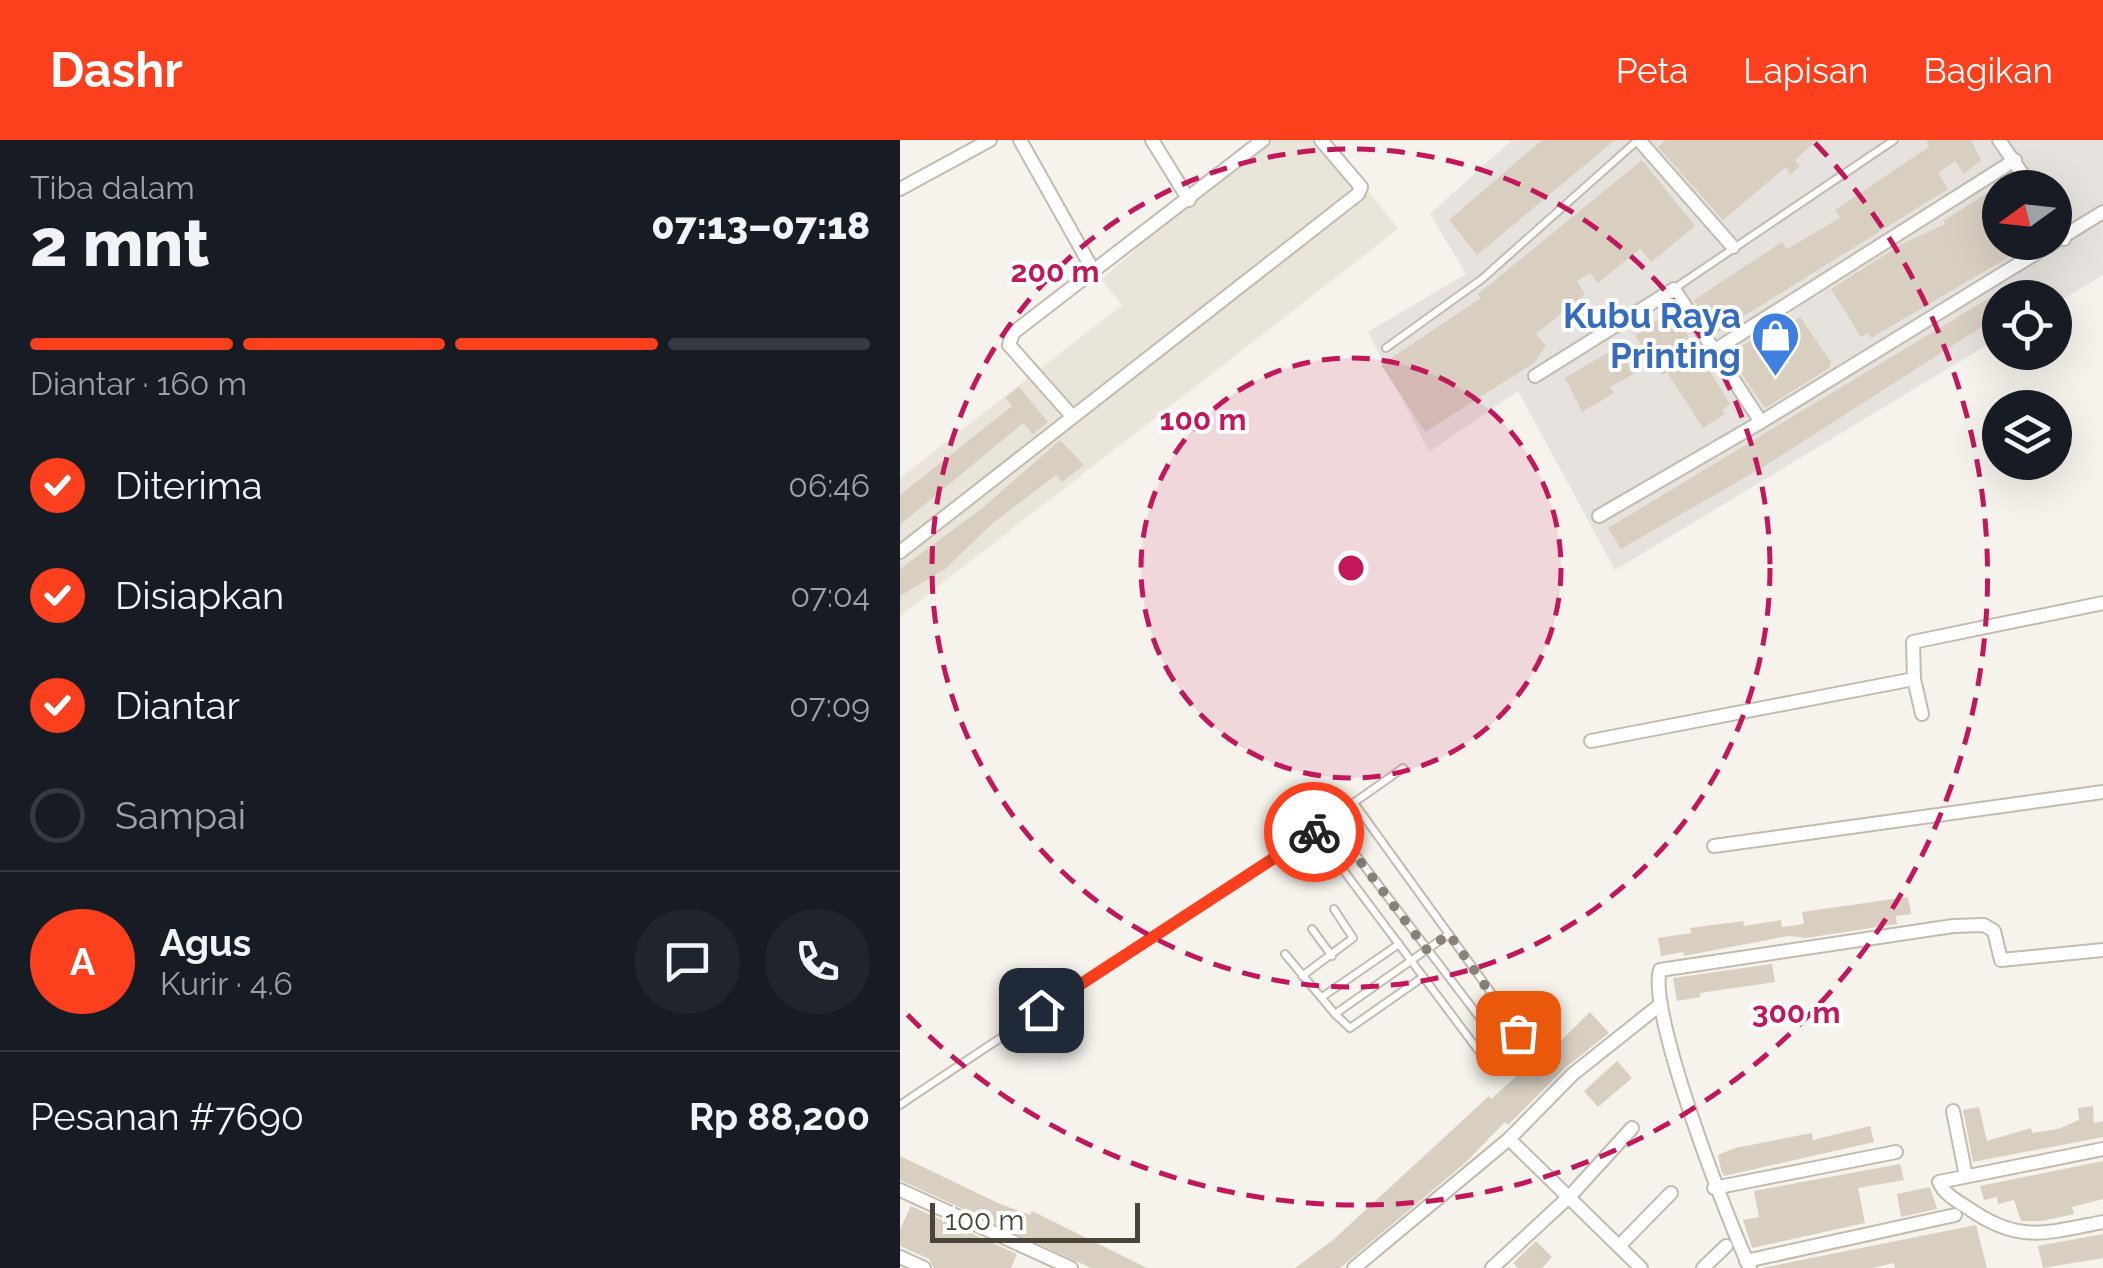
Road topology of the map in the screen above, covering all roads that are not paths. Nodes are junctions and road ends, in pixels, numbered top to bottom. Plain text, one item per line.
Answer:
1 (990, 140) edge
2 (1020, 140) edge
3 (1152, 140) edge
4 (1263, 140) edge
5 (1322, 140) edge
6 (1638, 140) edge
7 (1894, 140) edge
8 (2000, 140) edge
9 (2015, 160) junction
10 (2021, 170) edge
11 (900, 189) edge
12 (1189, 200) junction
13 (2103, 212) edge
14 (2072, 233) edge
15 (1734, 246) junction
16 (2029, 260) edge
17 (1093, 270) junction
18 (1674, 289) junction
19 (1386, 348) dead end
20 (1714, 350) junction
21 (1535, 376) dead end
22 (1071, 415) junction
23 (1762, 422) junction
24 (1599, 516) dead end
25 (900, 552) edge
26 (2103, 603) edge
27 (1914, 678) junction
28 (1922, 714) dead end
29 (1591, 741) dead end
30 (1404, 768) dead end
31 (2103, 792) edge
32 (1354, 803) junction
33 (1330, 821) junction
34 (1714, 846) dead end
35 (1341, 868) dead end
36 (1334, 909) dead end
37 (1312, 929) dead end
38 (1449, 934) junction
39 (1399, 944) junction
40 (1427, 950) junction
41 (2103, 950) edge
42 (1285, 954) dead end
43 (1332, 956) junction
44 (1411, 960) junction
45 (1302, 976) junction
46 (1424, 976) junction
47 (1322, 997) junction
48 (1661, 1004) junction
49 (1335, 1014) junction
50 (1484, 1058) dead end
51 (900, 1105) edge
52 (1952, 1111) dead end
53 (1632, 1128) dead end
54 (1509, 1138) junction
55 (2103, 1149) edge
56 (1896, 1152) dead end
57 (1966, 1176) junction
58 (1714, 1188) junction
59 (900, 1190) edge
60 (1671, 1193) dead end
61 (1571, 1195) junction
62 (1956, 1215) dead end
63 (2103, 1222) edge
64 (1620, 1245) junction
65 (1726, 1246) dead end
66 (900, 1257) edge
67 (1043, 1262) edge
68 (1748, 1264) edge
69 (1499, 1266) edge
70 (924, 1268) edge
71 (1071, 1268) edge
72 (1354, 1268) edge
73 (1641, 1268) edge
74 (1704, 1268) edge

1 - 11 street
2 - 17 street
3 - 12 street
4 - 12 street
5 - 22 street
6 - 15 street
6 - 19 lane
7 - 15 lane
8 - 9 street
9 - 10 street
9 - 20 street
12 - 17 street
13 - 14 street
15 - 18 lane
16 - 23 street
17 - 22 street
18 - 20 street
18 - 21 street
20 - 23 street
22 - 25 street
23 - 24 street
26 - 27 street
27 - 28 street
27 - 29 street
30 - 32 lane
31 - 34 street
32 - 33 lane
32 - 38 lane
33 - 40 lane
33 - 51 lane
35 - 39 lane
36 - 43 lane
37 - 43 lane
38 - 40 lane
38 - 40 lane
39 - 44 lane
39 - 47 lane
40 - 44 lane
41 - 48 street
42 - 45 lane
43 - 45 lane
44 - 46 lane
44 - 49 lane
45 - 47 lane
46 - 49 lane
46 - 50 lane
47 - 49 lane
48 - 54 street
48 - 58 street
52 - 57 street
53 - 61 street
54 - 61 street
54 - 72 street
55 - 57 street
56 - 58 street
57 - 63 street
58 - 68 street
59 - 67 street
60 - 64 street
61 - 64 street
61 - 69 street
62 - 68 street
64 - 73 street
65 - 74 street
66 - 70 street
67 - 71 street

